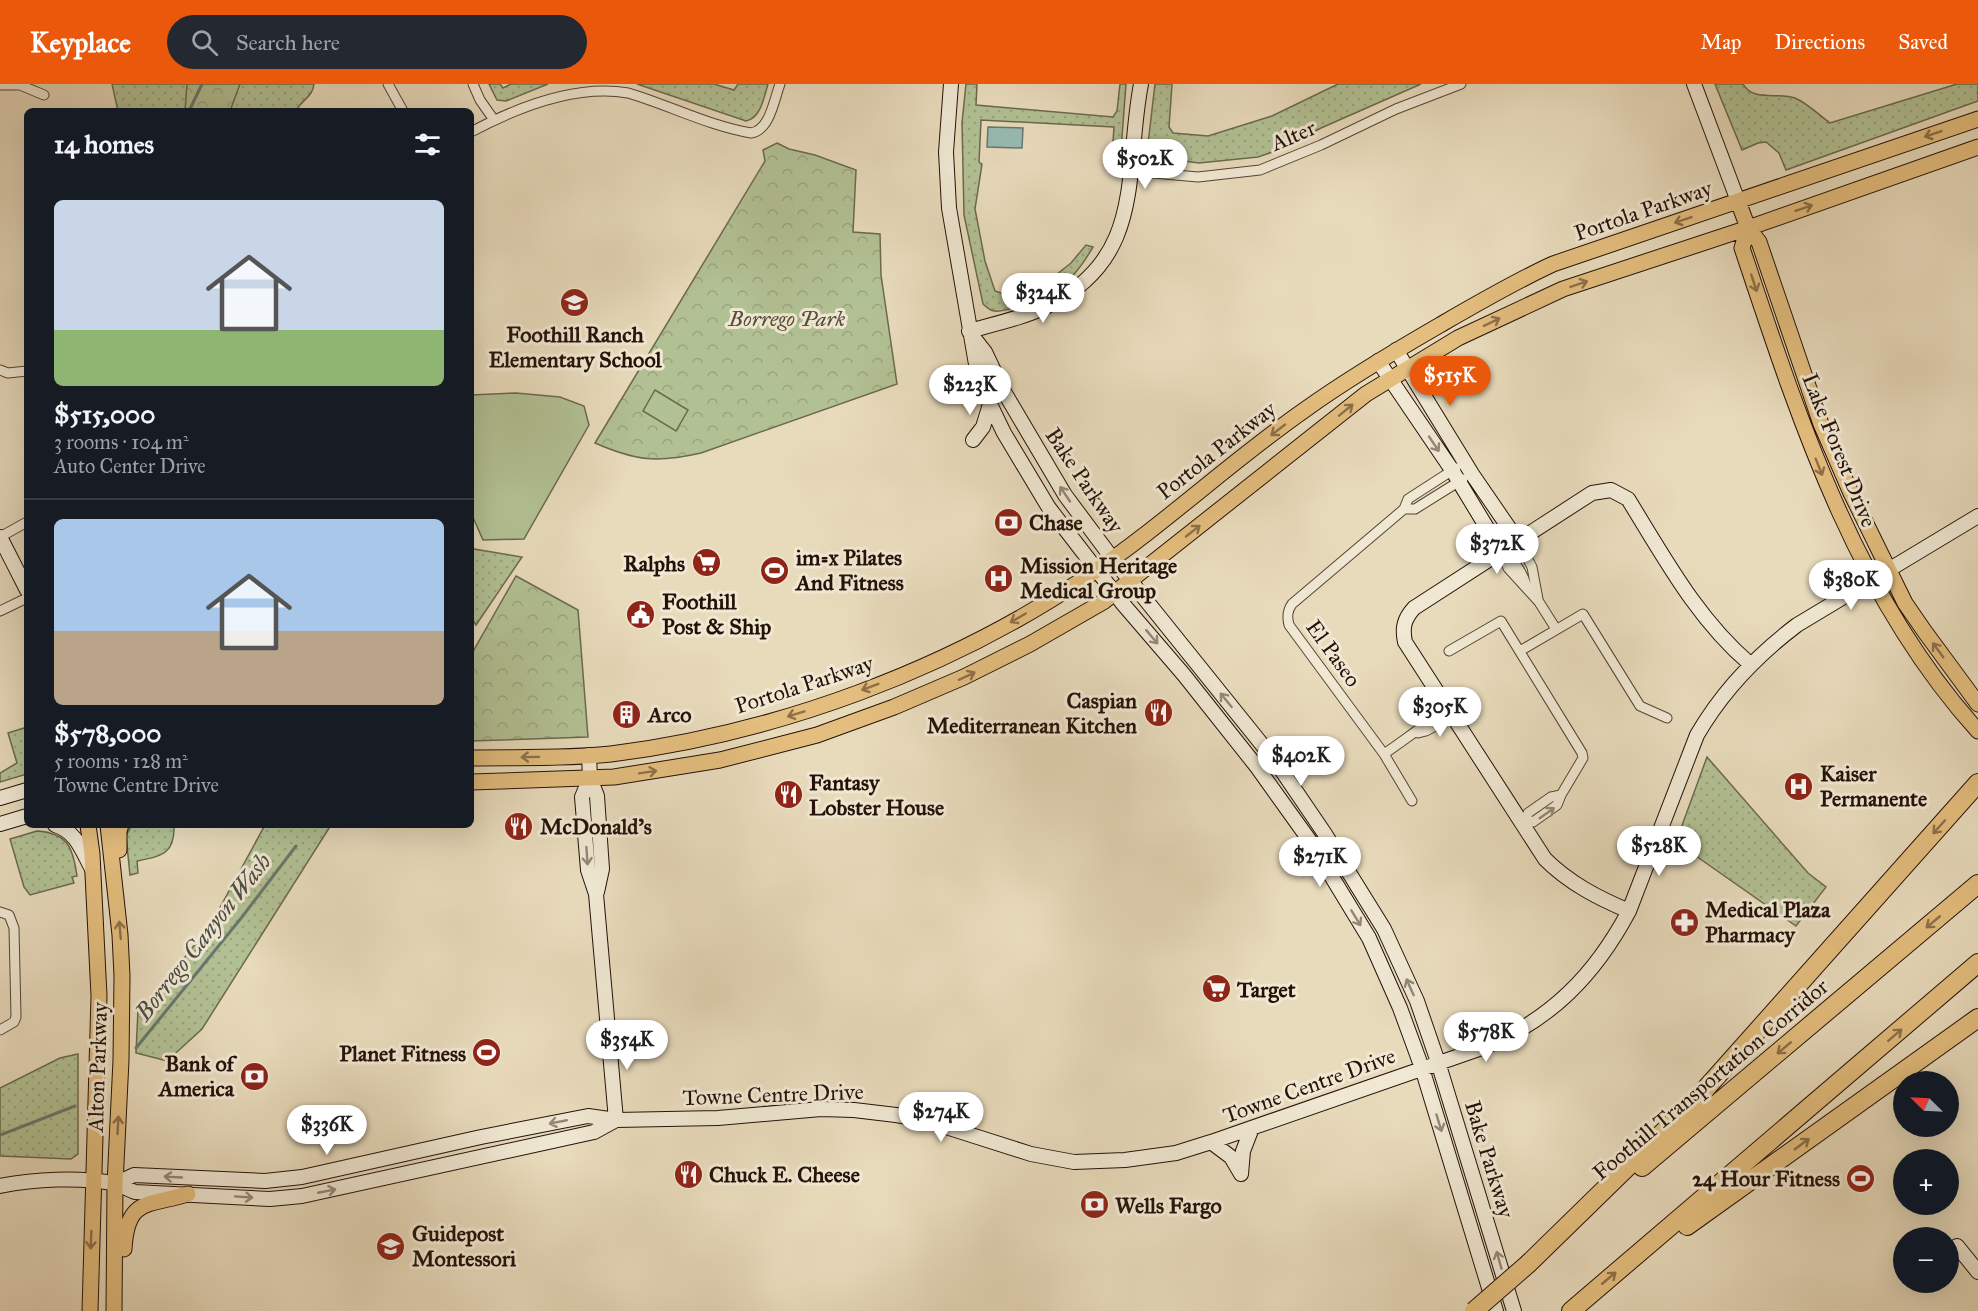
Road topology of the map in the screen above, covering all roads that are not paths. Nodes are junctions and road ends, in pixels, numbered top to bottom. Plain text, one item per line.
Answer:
1 (388, 84) edge
2 (473, 84) edge
3 (780, 84) edge
4 (951, 84) edge
5 (1141, 84) edge
6 (1461, 84) edge
7 (1694, 84) edge
8 (0, 85) edge
9 (44, 95) dead end
10 (402, 108) edge
11 (1978, 119) edge
12 (494, 120) junction
13 (474, 130) edge
14 (1978, 147) edge
15 (1131, 171) junction
16 (1738, 201) junction
17 (1749, 228) junction
18 (969, 331) junction
19 (1396, 350) junction
20 (986, 352) junction
21 (1378, 361) junction
22 (1408, 369) junction
23 (0, 370) edge
24 (24, 371) edge
25 (1390, 379) junction
26 (990, 404) junction
27 (1004, 433) junction
28 (974, 440) dead end
29 (1469, 468) junction
30 (1455, 476) junction
31 (1978, 516) edge
32 (24, 524) edge
33 (0, 537) edge
34 (1518, 541) junction
35 (1501, 551) junction
36 (1112, 558) junction
37 (1096, 570) junction
38 (1888, 570) junction
39 (1130, 580) junction
40 (1872, 580) junction
41 (24, 584) edge
42 (1114, 592) junction
43 (24, 599) edge
44 (1539, 602) junction
45 (0, 611) edge
46 (1556, 629) junction
47 (1449, 651) dead end
48 (1520, 651) junction
49 (1750, 664) junction
50 (1978, 704) edge
51 (1451, 712) junction
52 (1667, 718) dead end
53 (1978, 731) edge
54 (1384, 754) junction
55 (589, 755) junction
56 (474, 758) edge
57 (1257, 767) junction
58 (590, 778) junction
59 (474, 782) edge
60 (1978, 783) edge
61 (24, 791) edge
62 (0, 798) edge
63 (1412, 801) dead end
64 (24, 817) edge
65 (1524, 822) junction
66 (0, 824) edge
67 (62, 828) edge
68 (89, 828) edge
69 (108, 828) edge
70 (120, 828) edge
71 (1325, 834) junction
72 (92, 869) junction
73 (1978, 884) edge
74 (116, 891) junction
75 (1629, 911) junction
76 (5, 914) edge
77 (1978, 963) edge
78 (1978, 1018) edge
79 (0, 1030) edge
80 (1438, 1062) junction
81 (1422, 1068) junction
82 (616, 1120) junction
83 (1252, 1128) junction
84 (1211, 1143) junction
85 (93, 1181) junction
86 (115, 1184) junction
87 (1, 1186) edge
88 (188, 1194) junction
89 (1648, 1245) junction
90 (1959, 1248) edge
91 (1528, 1264) junction
92 (1978, 1272) edge
93 (114, 1304) edge
94 (90, 1311) edge
95 (1474, 1311) edge
96 (1496, 1311) edge
97 (1514, 1311) edge
98 (1571, 1311) edge

1 - 10 street
2 - 12 street
3 - 12 street
4 - 18 main road, Bake Parkway
5 - 15 main road
6 - 15 street, Alter
7 - 16 main road, Lake Forest Drive
8 - 9 street
11 -> 16 main road, Portola Parkway
12 - 13 street
17 -> 14 main road
15 - 18 main road
16 - 17 main road, Lake Forest Drive
16 -> 19 main road, Portola Parkway
22 -> 17 main road
17 - 38 main road, Lake Forest Drive
17 -> 40 main road, Lake Forest Drive
18 - 20 main road, Bake Parkway
18 - 26 main road, Bake Parkway
19 - 21 main road, Portola Parkway
19 - 22 main road
20 - 27 main road
36 -> 20 main road, Bake Parkway
21 - 25 main road
21 -> 36 main road, Portola Parkway
22 - 25 main road
22 - 29 main road
23 - 24 street
25 -> 30 main road
39 -> 25 main road
26 - 27 main road, Bake Parkway
26 - 28 main road
27 - 37 main road, Bake Parkway
29 - 30 street, El Paseo
29 - 30 street, El Paseo
29 - 34 main road
30 - 35 main road
30 - 54 street, El Paseo
31 - 38 main road, Towne Centre Drive
32 - 33 street
33 - 41 main road
34 - 35 main road
34 - 44 street
34 - 49 main road
35 - 44 street
35 - 51 main road
36 - 37 main road, Portola Parkway
36 - 39 main road, Bake Parkway
37 - 42 main road, Bake Parkway
37 -> 55 main road, Portola Parkway
38 - 40 main road, Towne Centre Drive
50 -> 38 main road, Lake Forest Drive
39 - 42 main road
71 -> 39 main road, Bake Parkway
40 - 49 main road, Towne Centre Drive
40 - 53 main road, Lake Forest Drive
42 -> 57 main road, Bake Parkway
58 -> 42 main road
43 - 45 street
44 - 46 street
46 - 48 street
46 - 52 street
47 - 48 street
48 - 65 street
49 - 75 main road, Towne Centre Drive
51 - 54 street
51 - 65 main road
54 - 63 street, El Paseo
55 -> 56 main road, Portola Parkway
55 - 58 main road
57 - 71 main road
57 -> 81 main road, Bake Parkway
58 - 59 main road
58 - 82 main road
60 -> 91 highway
61 - 62 main road
64 - 66 main road
65 - 75 main road
67 - 72 main road
68 - 72 main road, Alton Parkway
69 - 74 main road, Alton Parkway
70 - 74 main road
80 -> 71 main road, Bake Parkway
72 - 85 main road, Alton Parkway
73 -> 91 highway, Foothill Transportation Corridor
86 -> 74 main road, Alton Parkway
75 - 80 main road, Towne Centre Drive
76 - 79 street
89 -> 77 highway
89 -> 78 highway
80 - 81 main road, Towne Centre Drive
97 -> 80 main road, Bake Parkway
81 - 83 main road, Towne Centre Drive
81 -> 96 main road, Bake Parkway
82 - 84 main road, Towne Centre Drive
82 -> 86 main road, Towne Centre Drive
88 -> 82 main road, Towne Centre Drive
83 - 84 main road, Towne Centre Drive
83 - 84 main road
85 - 86 main road, Towne Centre Drive
85 - 87 main road, Towne Centre Drive
85 -> 94 main road, Alton Parkway
86 - 88 main road, Towne Centre Drive
86 - 93 main road, Alton Parkway
88 - 93 main road
98 -> 89 highway
90 - 92 main road
91 - 95 highway, Foothill Transportation Corridor, bridge

